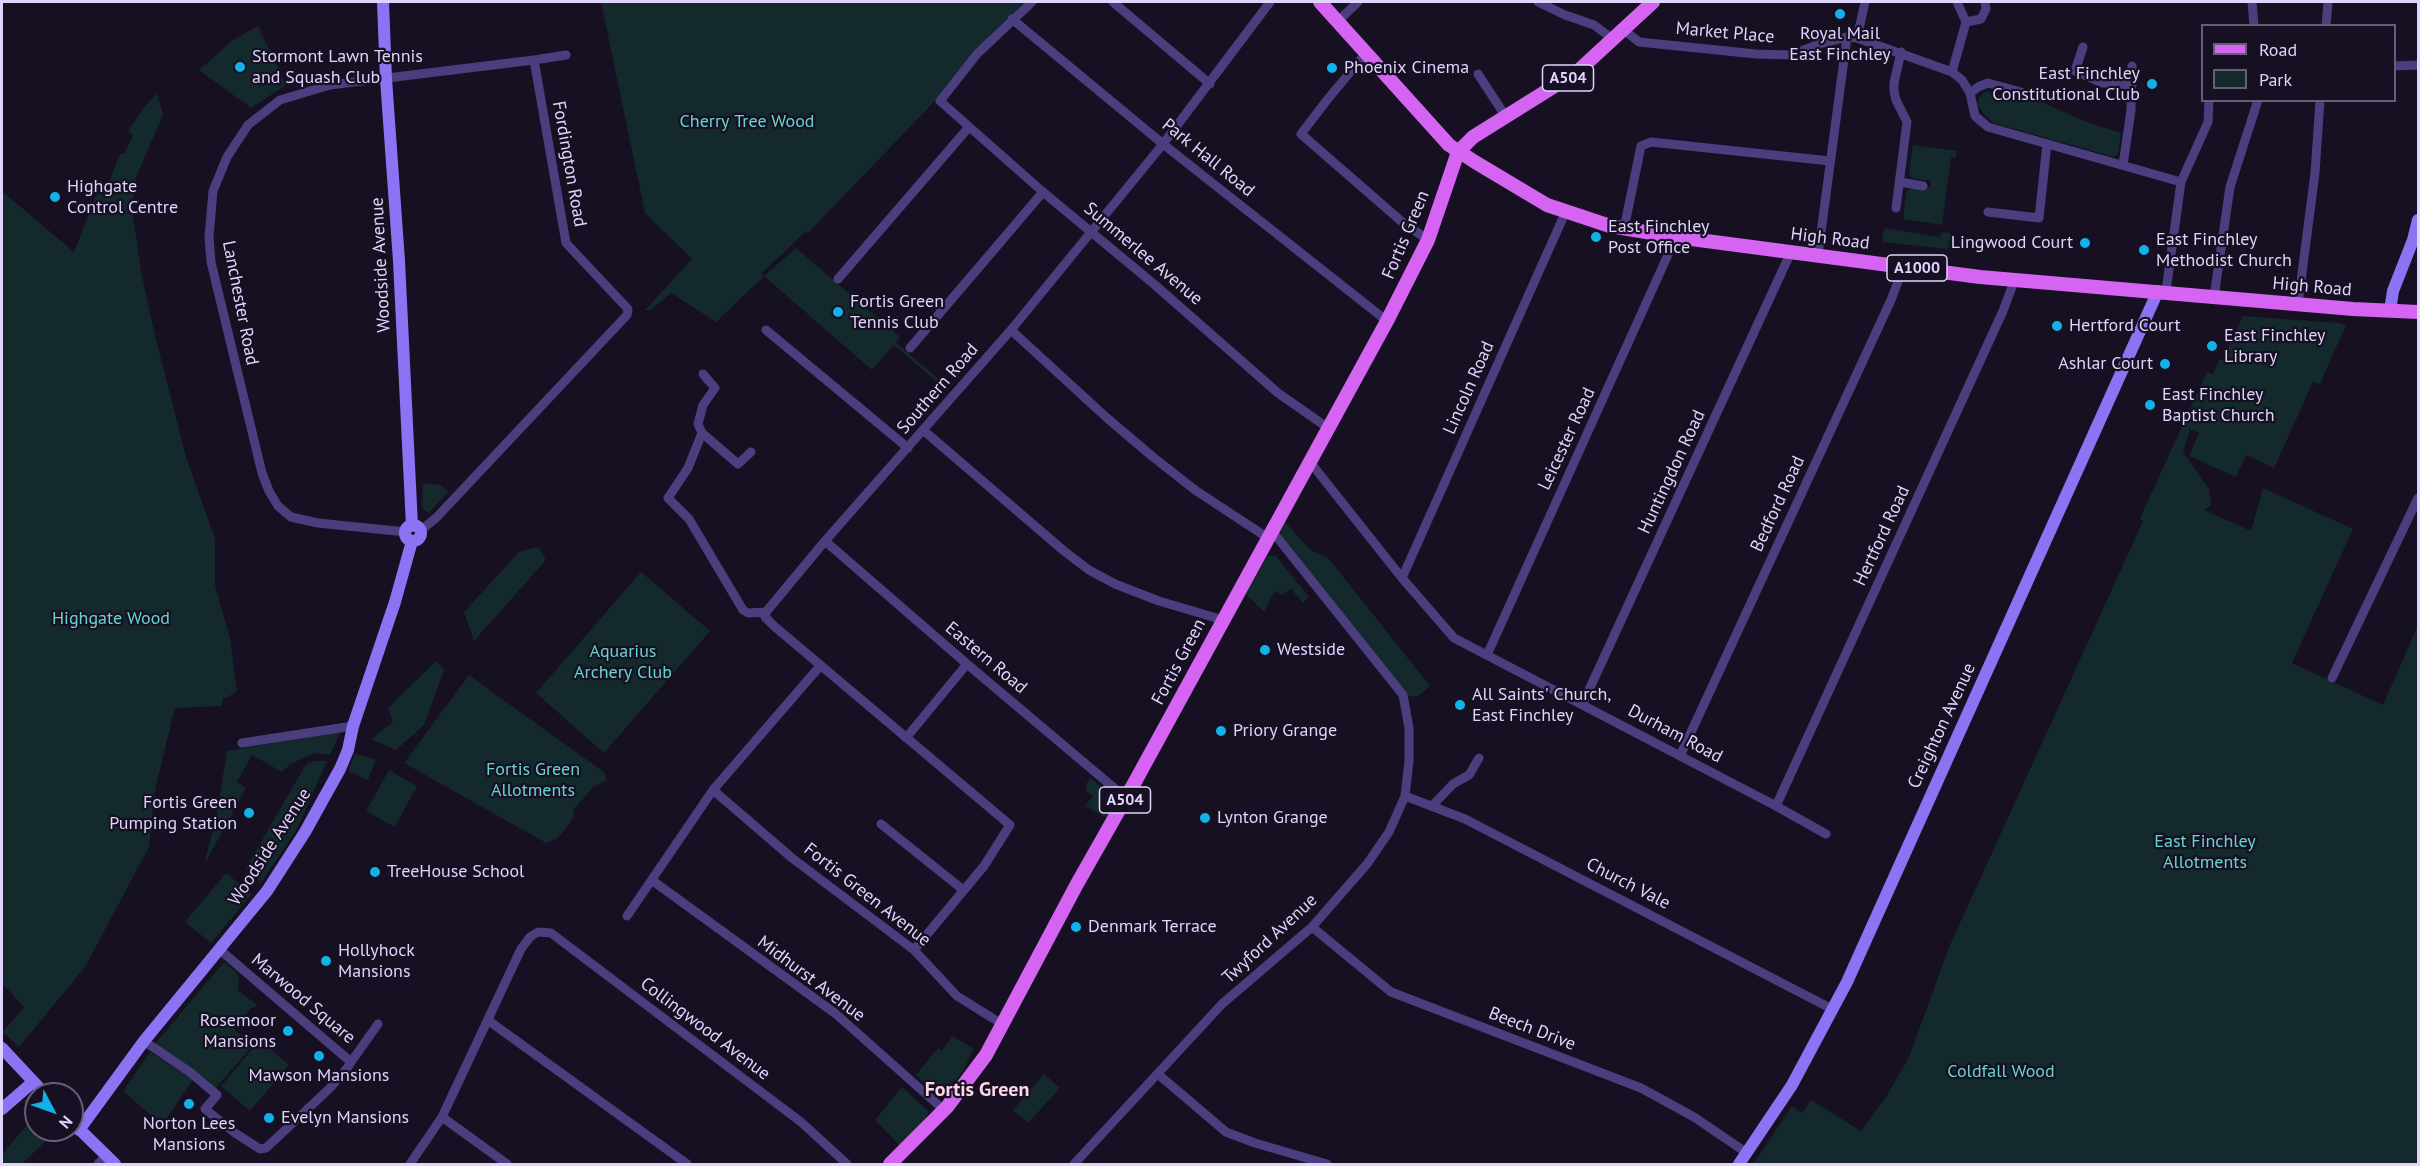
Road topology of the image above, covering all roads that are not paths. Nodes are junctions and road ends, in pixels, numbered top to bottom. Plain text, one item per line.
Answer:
1 (383, 2) edge
2 (1032, 2) edge
3 (1113, 2) edge
4 (1270, 2) edge
5 (1320, 2) edge
6 (1358, 2) edge
7 (1653, 2) edge
8 (1865, 2) edge
9 (1957, 2) edge
10 (1985, 2) edge
11 (2252, 2) edge
12 (2328, 2) edge
13 (1545, 3) edge
14 (1012, 20) junction
15 (1338, 21) junction
16 (1966, 22) junction
17 (2254, 24) edge
18 (2326, 24) edge
19 (1619, 35) junction
20 (1852, 37) junction
21 (2083, 47) dead end
22 (1901, 52) junction
23 (1366, 53) junction
24 (566, 56) dead end
25 (534, 60) junction
26 (2418, 65) edge
27 (2132, 66) dead end
28 (2396, 66) edge
29 (1952, 72) junction
30 (1478, 74) dead end
31 (386, 79) junction
32 (1210, 84) junction
33 (2132, 85) junction
34 (2021, 92) dead end
35 (1970, 93) junction
36 (2209, 102) edge
37 (2257, 102) edge
38 (2320, 102) edge
39 (1506, 117) junction
40 (969, 127) junction
41 (1163, 144) junction
42 (2047, 144) junction
43 (1458, 152) junction
44 (1830, 162) junction
45 (2123, 165) junction
46 (1900, 182) junction
47 (2181, 182) junction
48 (1923, 186) dead end
49 (1043, 192) junction
50 (1896, 208) dead end
51 (1566, 211) junction
52 (1988, 212) dead end
53 (2418, 220) edge
54 (1624, 229) junction
55 (1092, 232) junction
56 (1676, 237) junction
57 (1428, 240) junction
58 (1791, 252) junction
59 (1818, 255) junction
60 (1904, 266) junction
61 (838, 279) dead end
62 (2015, 279) junction
63 (2162, 291) junction
64 (2214, 297) junction
65 (2298, 303) junction
66 (2390, 311) junction
67 (2418, 312) edge
68 (1387, 321) junction
69 (766, 330) dead end
70 (1011, 330) junction
71 (910, 348) dead end
72 (703, 374) dead end
73 (1328, 428) junction
74 (923, 430) junction
75 (702, 433) junction
76 (908, 448) junction
77 (751, 452) dead end
78 (1310, 462) junction
79 (2418, 498) edge
80 (412, 532) junction
81 (1270, 534) junction
82 (825, 541) junction
83 (1402, 578) junction
84 (765, 612) junction
85 (1223, 620) junction
86 (1487, 654) junction
87 (967, 664) junction
88 (820, 666) junction
89 (2332, 678) dead end
90 (1582, 705) junction
91 (353, 726) junction
92 (906, 738) junction
93 (242, 743) dead end
94 (1680, 756) junction
95 (1479, 758) dead end
96 (713, 790) junction
97 (1405, 796) junction
98 (1126, 798) junction
99 (1432, 806) junction
100 (1776, 806) junction
101 (881, 824) dead end
102 (1826, 834) dead end
103 (653, 880) junction
104 (962, 889) junction
105 (627, 916) dead end
106 (1312, 927) junction
107 (220, 950) junction
108 (914, 950) junction
109 (1832, 1009) junction
110 (489, 1021) junction
111 (378, 1024) dead end
112 (1002, 1024) junction
113 (144, 1041) junction
114 (2, 1048) edge
115 (351, 1062) junction
116 (1159, 1075) junction
117 (33, 1082) edge
118 (24, 1090) edge
119 (2, 1108) edge
120 (944, 1110) junction
121 (84, 1116) edge
122 (442, 1117) junction
123 (84, 1136) edge
124 (1747, 1153) junction
125 (106, 1162) edge
126 (410, 1164) edge
127 (507, 1164) edge
128 (687, 1164) edge
129 (847, 1164) edge
130 (890, 1164) edge
131 (1074, 1164) edge
132 (1327, 1164) edge
133 (1739, 1164) edge

1 - 31 street, Woodside Avenue
2 - 14 street
3 - 32 street
4 - 32 street, Southern Road
5 - 15 main road, High Road / A1000
6 - 15 street
7 - 19 main road, A504
8 - 20 street
9 - 16 street
10 - 16 street
11 - 17 street
12 - 18 street
13 - 19 street, Market Place
14 - 40 street, Summerlee Avenue
14 - 41 street, Park Hall Road
15 - 23 main road, High Road / A1000
16 - 29 street
19 - 20 street, Market Place
19 - 39 main road, A504
20 - 22 street
20 - 44 street
21 - 33 street
22 - 29 street
22 - 46 street
23 - 43 main road, High Road / A1000
23 - 57 street
24 - 25 street
25 - 31 street
25 - 80 street, Fordington Road
26 - 28 street
27 - 33 street
29 - 35 street
30 - 39 street
31 - 80 street, Woodside Avenue
31 - 80 street, Lanchester Road
32 - 41 street, Southern Road
33 - 45 street
34 - 35 street
35 - 42 street
36 - 47 street
37 - 64 street
38 - 65 street
39 - 43 main road, A504
40 - 49 street, Summerlee Avenue
40 - 61 street
41 - 55 street, Southern Road
41 - 68 street, Park Hall Road
42 - 45 street
42 - 52 street
43 - 51 main road, High Road / A1000
43 - 57 main road, Fortis Green / A504
44 - 54 street
44 - 59 street
45 - 47 street
46 - 48 street
46 - 50 street
47 - 63 street
49 - 55 street, Summerlee Avenue
49 - 71 street
51 - 54 main road, High Road / A1000
51 - 83 street, Lincoln Road
53 - 66 street
54 - 56 main road, High Road / A1000
55 - 70 street, Southern Road
55 - 73 street, Summerlee Avenue
56 - 58 main road, High Road / A1000
56 - 86 street, Leicester Road
57 - 68 main road, Fortis Green / A504
58 - 59 main road, High Road / A1000
58 - 90 street, Huntingdon Road
59 - 60 main road, High Road / A1000
60 - 62 main road, High Road / A1000
60 - 94 street, Bedford Road
62 - 63 main road, High Road / A1000
62 - 100 street, Hertford Road
63 - 64 main road, High Road / A1000
63 - 109 street, Creighton Avenue
64 - 65 main road, High Road / A1000
65 - 66 main road, High Road / A1000
66 - 67 main road, High Road / A1000
68 - 73 main road, Fortis Green / A504
69 - 76 street
70 - 74 street, Southern Road
70 - 81 street, Twyford Avenue
72 - 75 street
73 - 78 main road, Fortis Green / A504
74 - 76 street, Southern Road
74 - 85 street
75 - 77 street
75 - 84 street
76 - 82 street, Southern Road
78 - 81 main road, Fortis Green / A504
78 - 83 street, Durham Road
79 - 89 street
80 - 91 street, Woodside Avenue
81 - 85 main road, Fortis Green / A504
81 - 97 street, Twyford Avenue
82 - 84 street, Southern Road
82 - 87 street, Eastern Road
83 - 86 street, Durham Road
84 - 88 street
85 - 98 main road, Fortis Green / A504
86 - 90 street, Durham Road
87 - 92 street
87 - 98 street, Eastern Road
88 - 92 street
88 - 96 street
90 - 94 street, Durham Road
91 - 93 street
91 - 107 street, Woodside Avenue
92 - 104 street
94 - 100 street, Durham Road
95 - 99 street
96 - 103 street
96 - 108 street, Fortis Green Avenue
97 - 99 street, Church Vale
97 - 106 street, Twyford Avenue
98 - 112 main road, Fortis Green / A504
99 - 109 street, Church Vale
100 - 102 street, Durham Road
101 - 104 street
103 - 105 street
103 - 120 street, Midhurst Avenue
104 - 108 street
106 - 116 street, Twyford Avenue
106 - 124 street, Beech Drive
107 - 113 street, Woodside Avenue
107 - 115 street, Marwood Square
108 - 112 street, Fortis Green Avenue
109 - 124 street, Creighton Avenue
110 - 122 street
110 - 128 street
110 - 129 street, Collingwood Avenue
111 - 115 street
112 - 120 main road, Fortis Green / A504
113 - 115 street, Marwood Square
113 - 121 street, Woodside Avenue
114 - 117 street
116 - 131 street, Twyford Avenue
116 - 132 street
118 - 119 street
120 - 130 main road, Fortis Green / A504
122 - 126 street
122 - 127 street
123 - 125 street
124 - 133 street, Creighton Avenue

